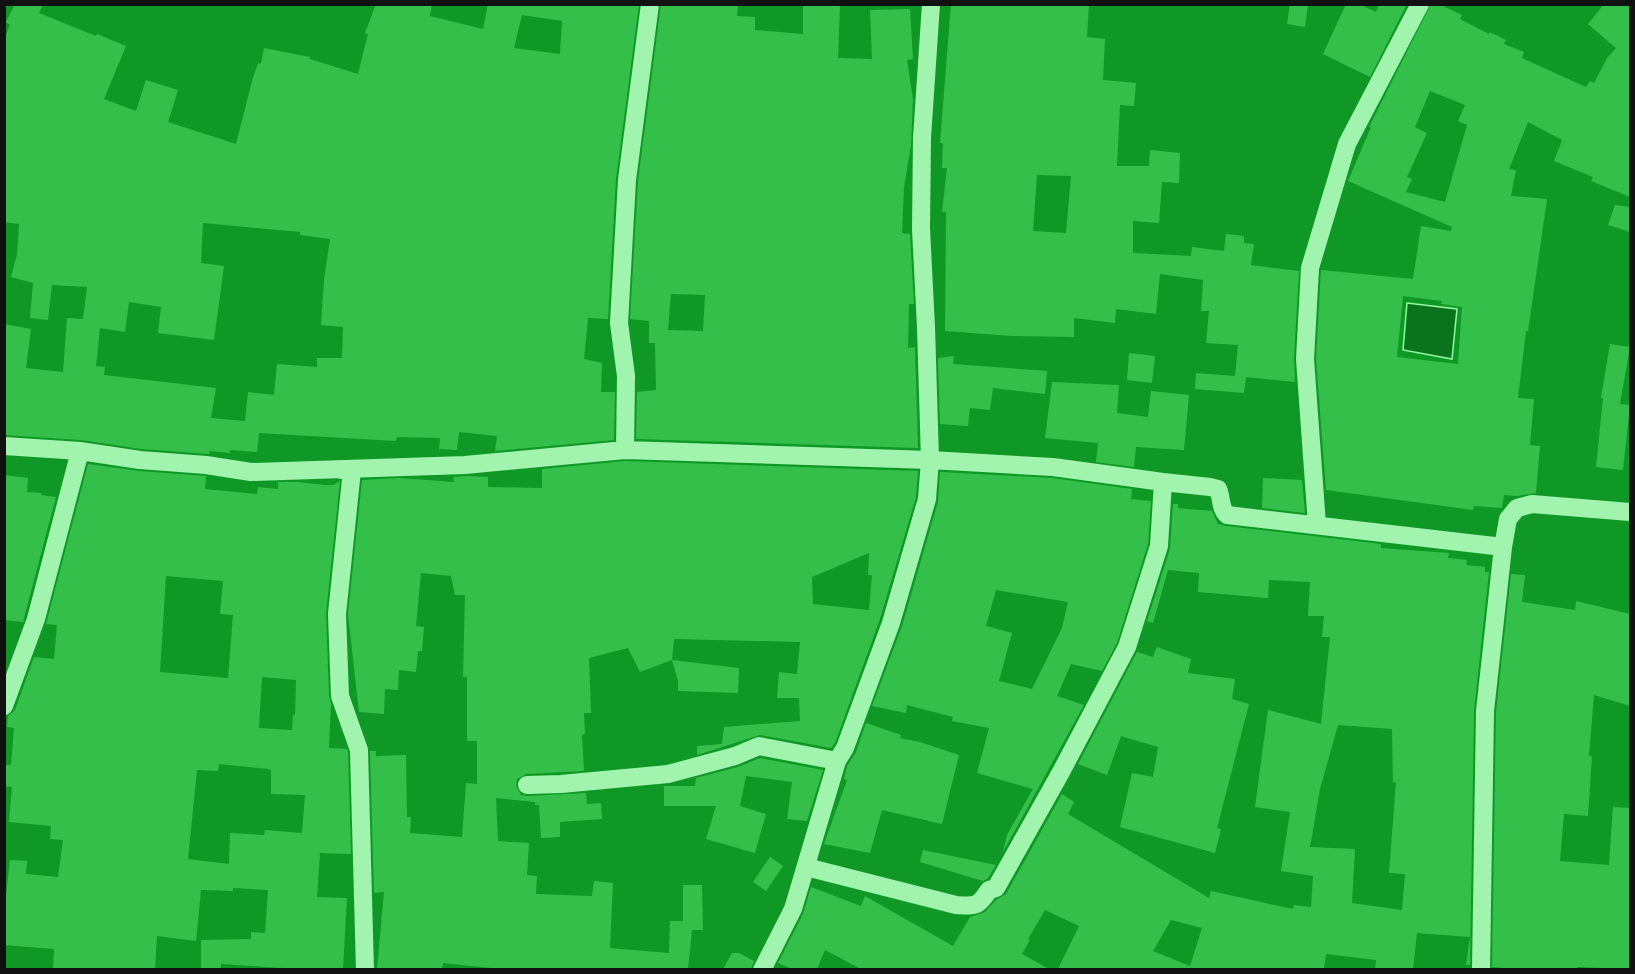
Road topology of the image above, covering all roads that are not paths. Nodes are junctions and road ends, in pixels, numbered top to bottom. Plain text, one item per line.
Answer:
1 (650, 4) edge
2 (931, 4) edge
3 (1420, 4) edge
4 (4, 446) edge
5 (625, 450) junction
6 (80, 451) junction
7 (930, 460) junction
8 (330, 471) junction
9 (1163, 482) junction
10 (1630, 512) edge
11 (1317, 525) junction
12 (1503, 547) junction
13 (4, 706) edge
14 (837, 761) junction
15 (527, 785) dead end
16 (806, 867) junction
17 (365, 969) edge
18 (762, 969) edge
19 (1481, 969) edge

1 - 5 street
2 - 7 street
3 - 11 street
4 - 6 street
5 - 7 street
5 - 8 street
6 - 8 street
6 - 13 street
7 - 9 street
7 - 14 street
8 - 17 street
9 - 11 street
9 - 16 street
10 - 12 street
11 - 12 street
12 - 19 street
14 - 15 street
14 - 16 street
16 - 18 street

